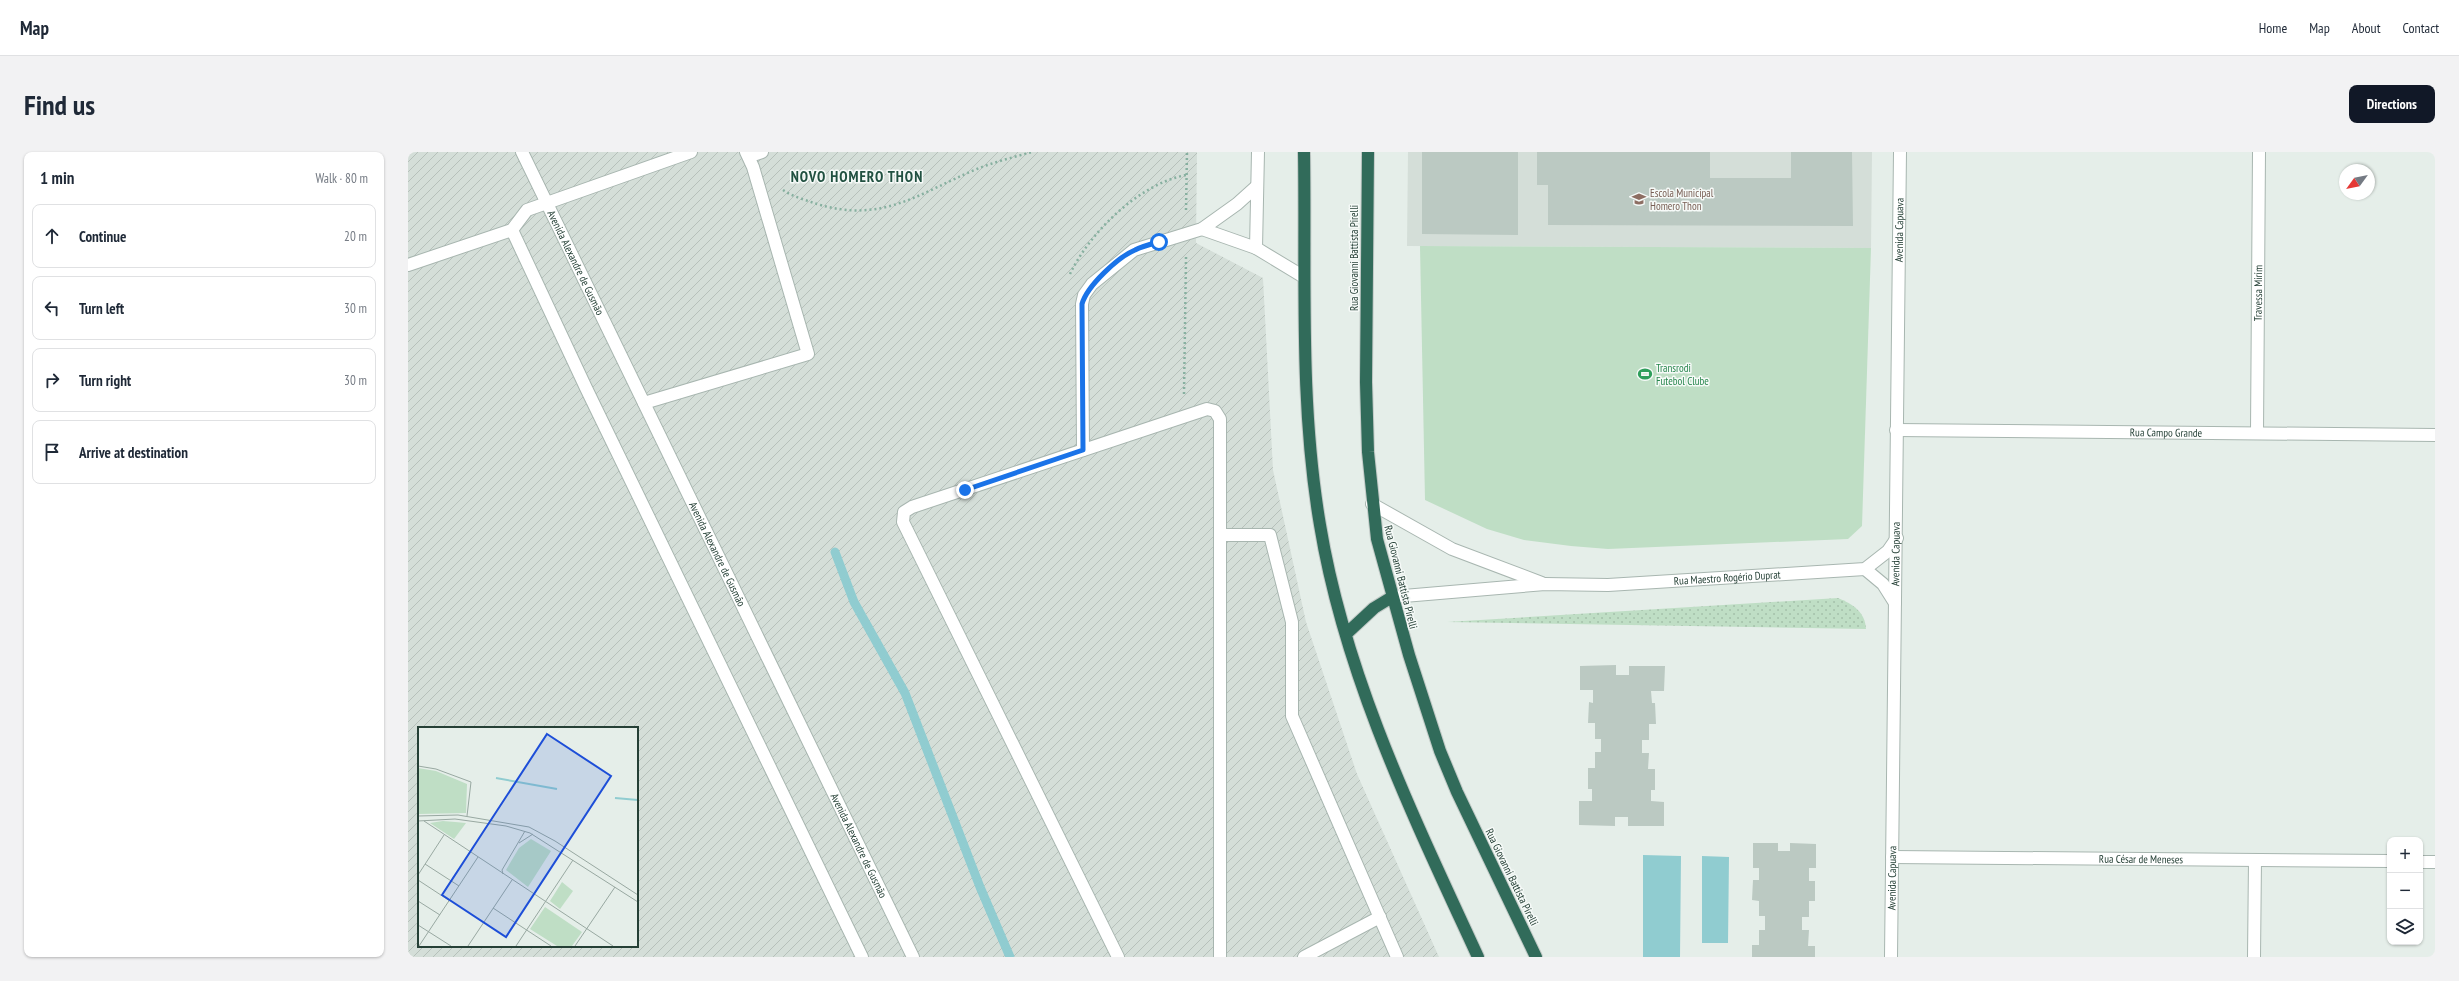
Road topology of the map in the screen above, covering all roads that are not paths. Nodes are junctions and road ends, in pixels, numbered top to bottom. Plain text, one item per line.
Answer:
1 (522, 152) edge
2 (691, 152) edge
3 (762, 152) edge
4 (1258, 152) edge
5 (1304, 152) edge
6 (1368, 152) edge
7 (1900, 152) edge
8 (2258, 152) edge
9 (750, 158) edge
10 (1258, 186) junction
11 (547, 203) junction
12 (1202, 229) junction
13 (512, 230) junction
14 (1256, 248) junction
15 (408, 265) edge
16 (1304, 277) junction
17 (644, 403) junction
18 (1896, 430) junction
19 (2257, 433) junction
20 (2435, 435) edge
21 (1083, 450) junction
22 (1372, 504) junction
23 (1220, 535) junction
24 (1897, 538) junction
25 (1865, 568) junction
26 (1545, 584) junction
27 (1392, 597) junction
28 (1896, 604) junction
29 (1346, 634) junction
30 (1892, 857) junction
31 (2255, 860) junction
32 (2387, 861) edge
33 (2423, 862) edge
34 (2435, 862) edge
35 (1380, 917) junction
36 (862, 957) edge
37 (913, 957) edge
38 (1118, 957) edge
39 (1220, 957) edge
40 (1304, 957) edge
41 (1397, 957) edge
42 (1478, 957) edge
43 (1536, 957) edge
44 (1891, 957) edge
45 (2254, 957) edge

1 - 11 street, Avenida Alexandre de Gusmão
2 - 11 street
3 - 9 street
4 - 10 street
5 - 16 highway
6 - 22 highway, Rua Giovanni Battista Pirelli
7 - 18 street, Avenida Capuava
8 - 19 street, Travessa Mirim
9 - 17 street
10 - 12 street
10 - 14 street
11 - 13 street
11 - 17 street, Avenida Alexandre de Gusmão
12 - 14 street
12 - 21 street
13 - 15 street
13 - 36 street
14 - 16 street
16 - 29 highway
17 - 37 street, Avenida Alexandre de Gusmão
18 - 19 street, Rua Campo Grande
18 - 24 street, Avenida Capuava
19 - 20 street, Rua Campo Grande
21 - 23 street
21 - 38 street
22 - 26 street, Rua Maestro Rogério Duprat
22 - 27 highway, Rua Giovanni Battista Pirelli
23 - 35 street
23 - 39 street
24 - 25 street
24 - 28 street, Avenida Capuava
25 - 26 street, Rua Maestro Rogério Duprat
25 - 28 street
26 - 27 street, Rua Maestro Rogério Duprat
27 - 29 highway
27 - 43 highway, Rua Giovanni Battista Pirelli
28 - 30 street, Avenida Capuava
29 - 42 highway
30 - 31 street, Rua César de Meneses
30 - 44 street, Avenida Capuava
31 - 32 street, Rua César de Meneses
31 - 45 street
33 - 34 street
35 - 40 street
35 - 41 street

